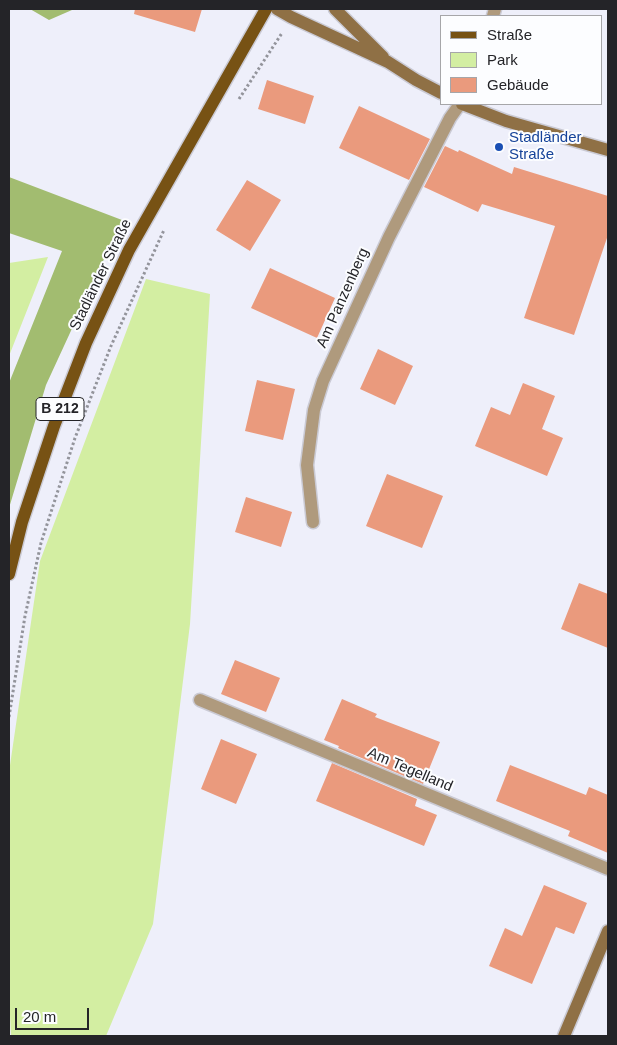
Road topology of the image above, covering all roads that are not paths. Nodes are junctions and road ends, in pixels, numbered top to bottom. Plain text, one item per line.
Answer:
1 (266, 9) edge
2 (277, 9) edge
3 (336, 9) edge
4 (388, 62) junction
5 (440, 92) edge
6 (460, 105) edge
7 (464, 105) edge
8 (608, 150) edge
9 (312, 522) dead end
10 (9, 574) edge
11 (200, 700) dead end
12 (608, 869) edge
13 (608, 931) edge
14 (564, 1036) edge

1 - 10 main road, Stadländer Straße / B 212
2 - 4 main road
3 - 4 main road
4 - 5 main road
6 - 9 street, Am Panzenberg
7 - 8 main road
11 - 12 street, Am Tegelland
13 - 14 main road

